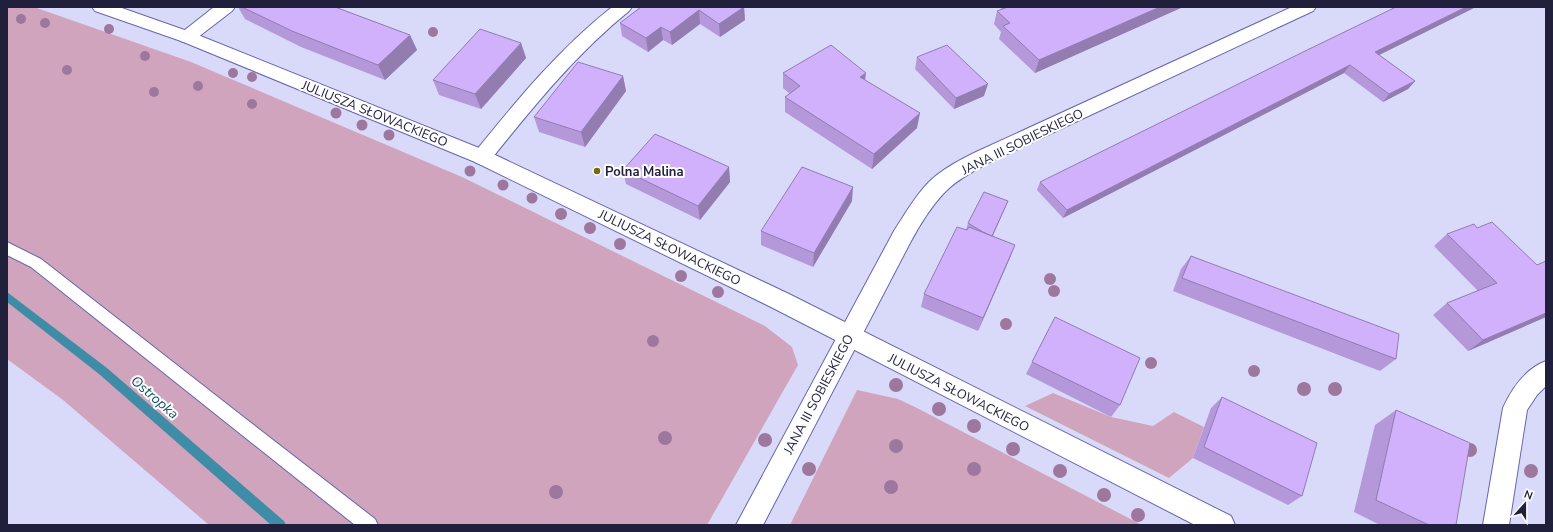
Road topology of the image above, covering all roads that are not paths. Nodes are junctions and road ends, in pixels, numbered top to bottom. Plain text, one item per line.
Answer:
1 (101, 7) edge
2 (226, 7) edge
3 (623, 7) edge
4 (1307, 7) edge
5 (187, 37) junction
6 (482, 157) junction
7 (7, 248) edge
8 (848, 335) junction
9 (1546, 372) edge
10 (369, 525) edge
11 (749, 525) edge
12 (1222, 525) edge
13 (1496, 525) edge

1 - 5 street, JULIUSZA SŁOWACKIEGO
2 - 5 street
3 - 6 street
4 - 8 street, JANA III SOBIESKIEGO
5 - 6 street, JULIUSZA SŁOWACKIEGO
6 - 8 street, JULIUSZA SŁOWACKIEGO
7 - 10 lane
8 - 11 street, JANA III SOBIESKIEGO
8 - 12 street, JULIUSZA SŁOWACKIEGO
9 - 13 street

